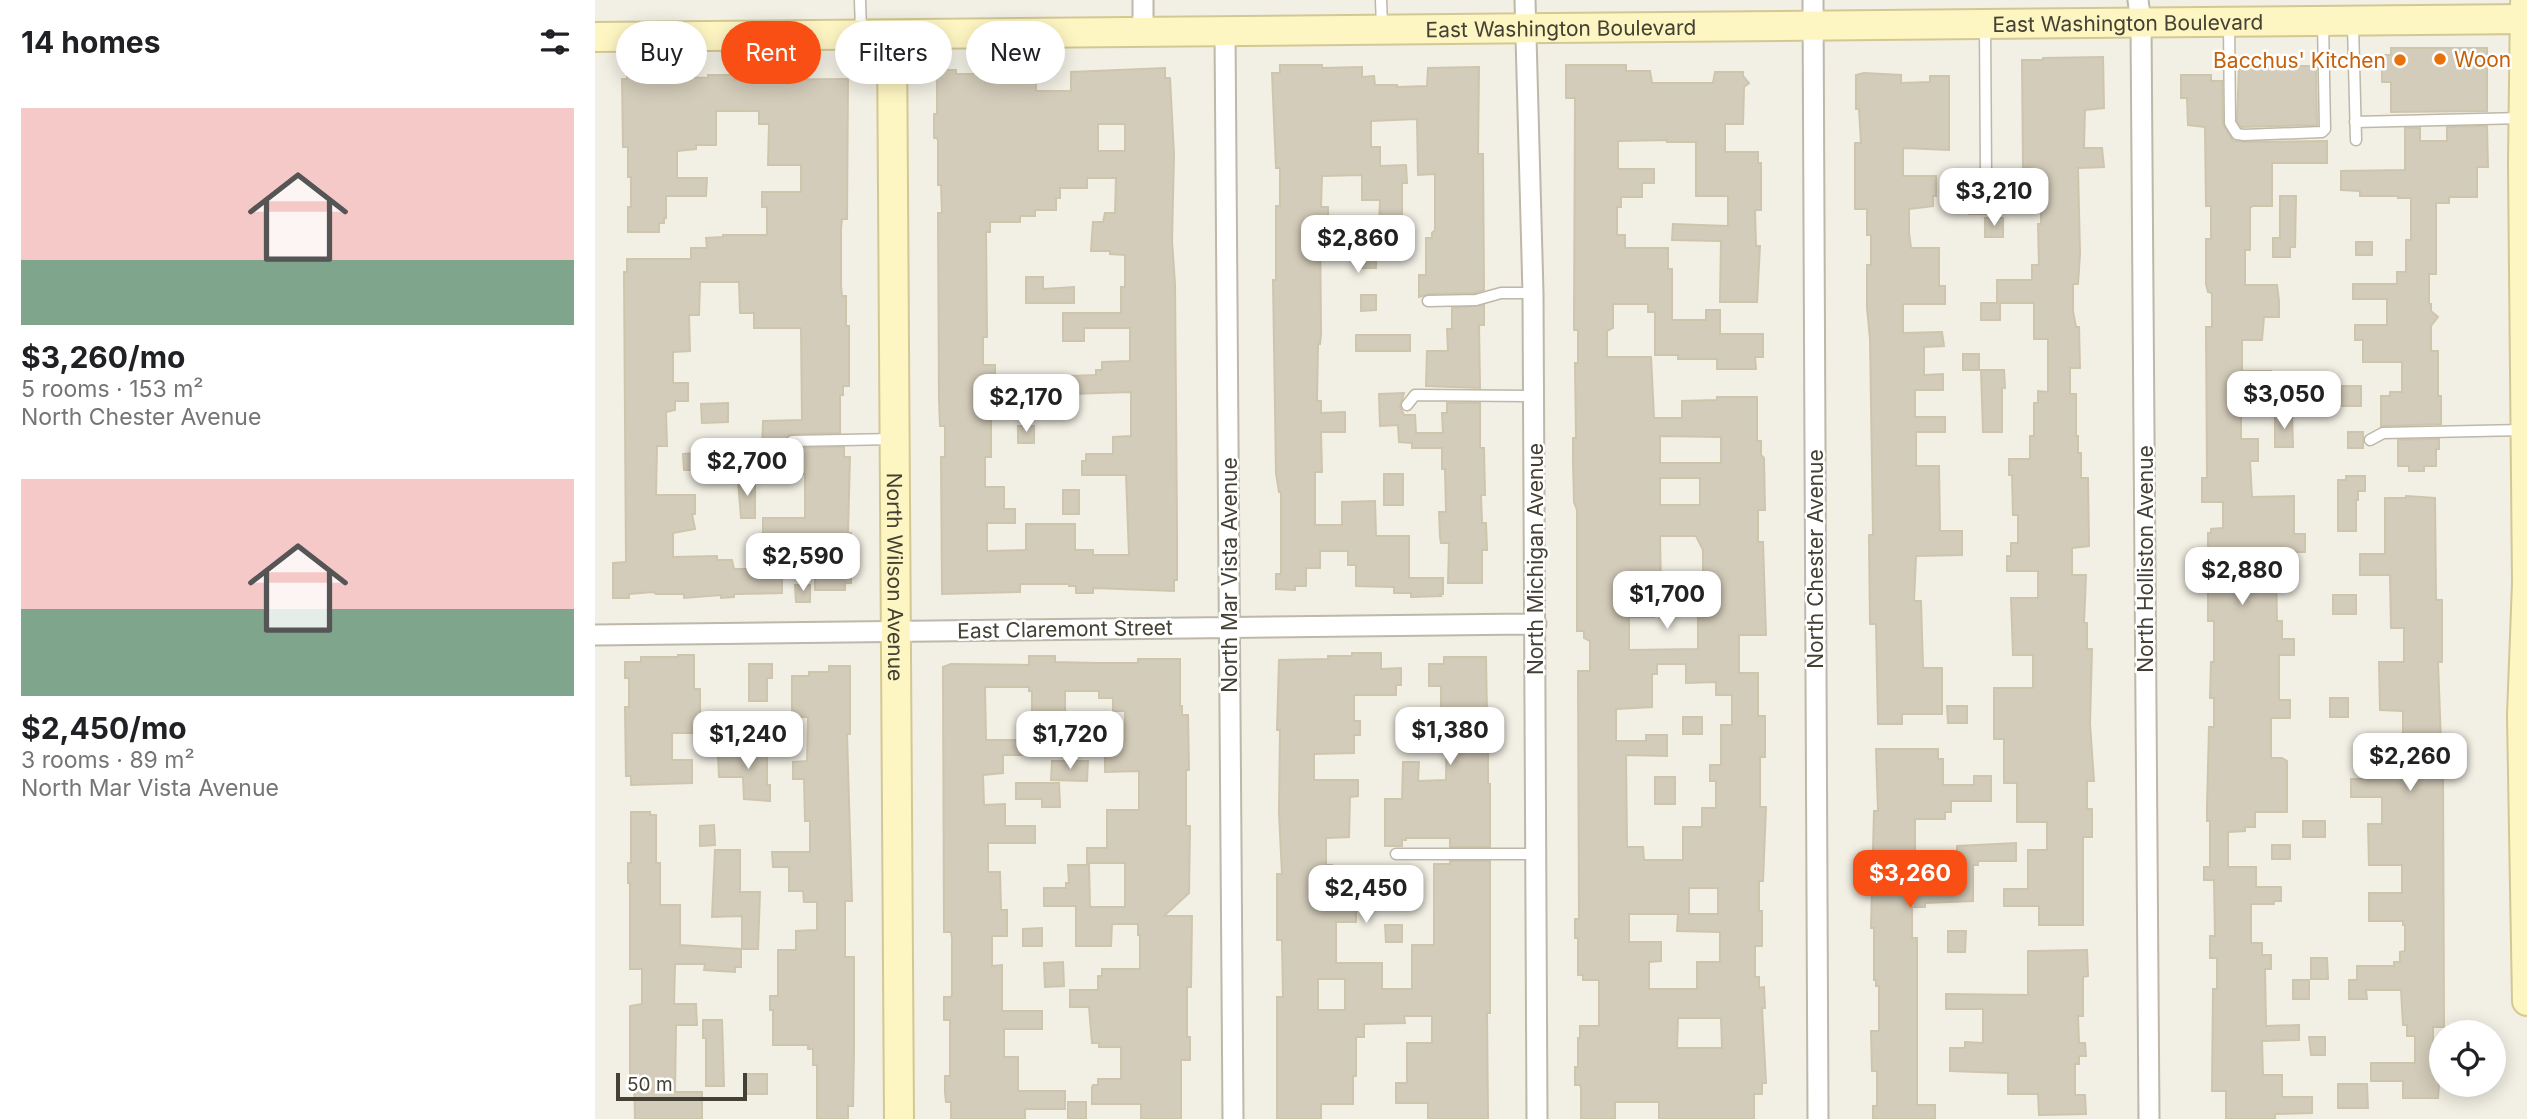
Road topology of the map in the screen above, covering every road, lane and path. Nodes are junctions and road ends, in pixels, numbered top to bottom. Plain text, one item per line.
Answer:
1 (860, 0) edge
2 (1143, 0) edge
3 (1381, 0) edge
4 (2139, 11) edge
5 (1526, 13) edge
6 (1812, 13) edge
7 (2526, 13) edge
8 (2341, 18) junction
9 (861, 21) edge
10 (2229, 22) junction
11 (1985, 24) junction
12 (1382, 30) junction
13 (1143, 31) junction
14 (1225, 31) junction
15 (952, 34) edge
16 (835, 35) edge
17 (595, 37) edge
18 (892, 84) edge
19 (2525, 118) edge
20 (2355, 122) junction
21 (2356, 140) dead end
22 (2525, 163) edge
23 (1986, 177) dead end
24 (2526, 205) edge
25 (1533, 293) junction
26 (1428, 301) dead end
27 (1534, 396) junction
28 (1407, 405) dead end
29 (2526, 430) edge
30 (894, 439) junction
31 (2370, 440) dead end
32 (792, 441) dead end
33 (1535, 624) junction
34 (1230, 627) junction
35 (896, 630) junction
36 (595, 635) edge
37 (2525, 715) edge
38 (1396, 854) dead end
39 (1537, 854) junction
40 (2527, 1001) edge
41 (899, 1119) edge
42 (1233, 1119) edge
43 (1537, 1119) edge
44 (1818, 1119) edge
45 (2149, 1119) edge

1 - 9 lane
2 - 13 street
3 - 12 lane
4 - 10 street, East Washington Boulevard
4 - 11 street, East Washington Boulevard
4 - 45 street, North Holliston Avenue
5 - 6 street, East Washington Boulevard
5 - 12 street, East Washington Boulevard
5 - 25 street, North Michigan Avenue
6 - 11 street, East Washington Boulevard
6 - 44 street, North Chester Avenue
7 - 8 street, East Washington Boulevard
7 - 19 street
8 - 10 street, East Washington Boulevard
8 - 10 lane
8 - 20 lane
11 - 23 lane
12 - 14 street, East Washington Boulevard
13 - 14 street, East Washington Boulevard
13 - 15 street, East Washington Boulevard
14 - 34 street, North Mar Vista Avenue
16 - 17 street, East Washington Boulevard
18 - 30 street, North Wilson Avenue
19 - 20 lane
19 - 22 street
20 - 21 lane
22 - 24 street
24 - 29 street
25 - 26 lane
25 - 27 street, North Michigan Avenue
27 - 28 lane
27 - 33 street, North Michigan Avenue
29 - 31 lane
29 - 37 street
30 - 32 lane
30 - 35 street, North Wilson Avenue
33 - 34 street, East Claremont Street
33 - 39 street, North Michigan Avenue
34 - 35 street, East Claremont Street
34 - 42 street, North Mar Vista Avenue
35 - 36 street, East Claremont Street
35 - 41 street, North Wilson Avenue
37 - 40 street
38 - 39 lane
39 - 43 street, North Michigan Avenue

